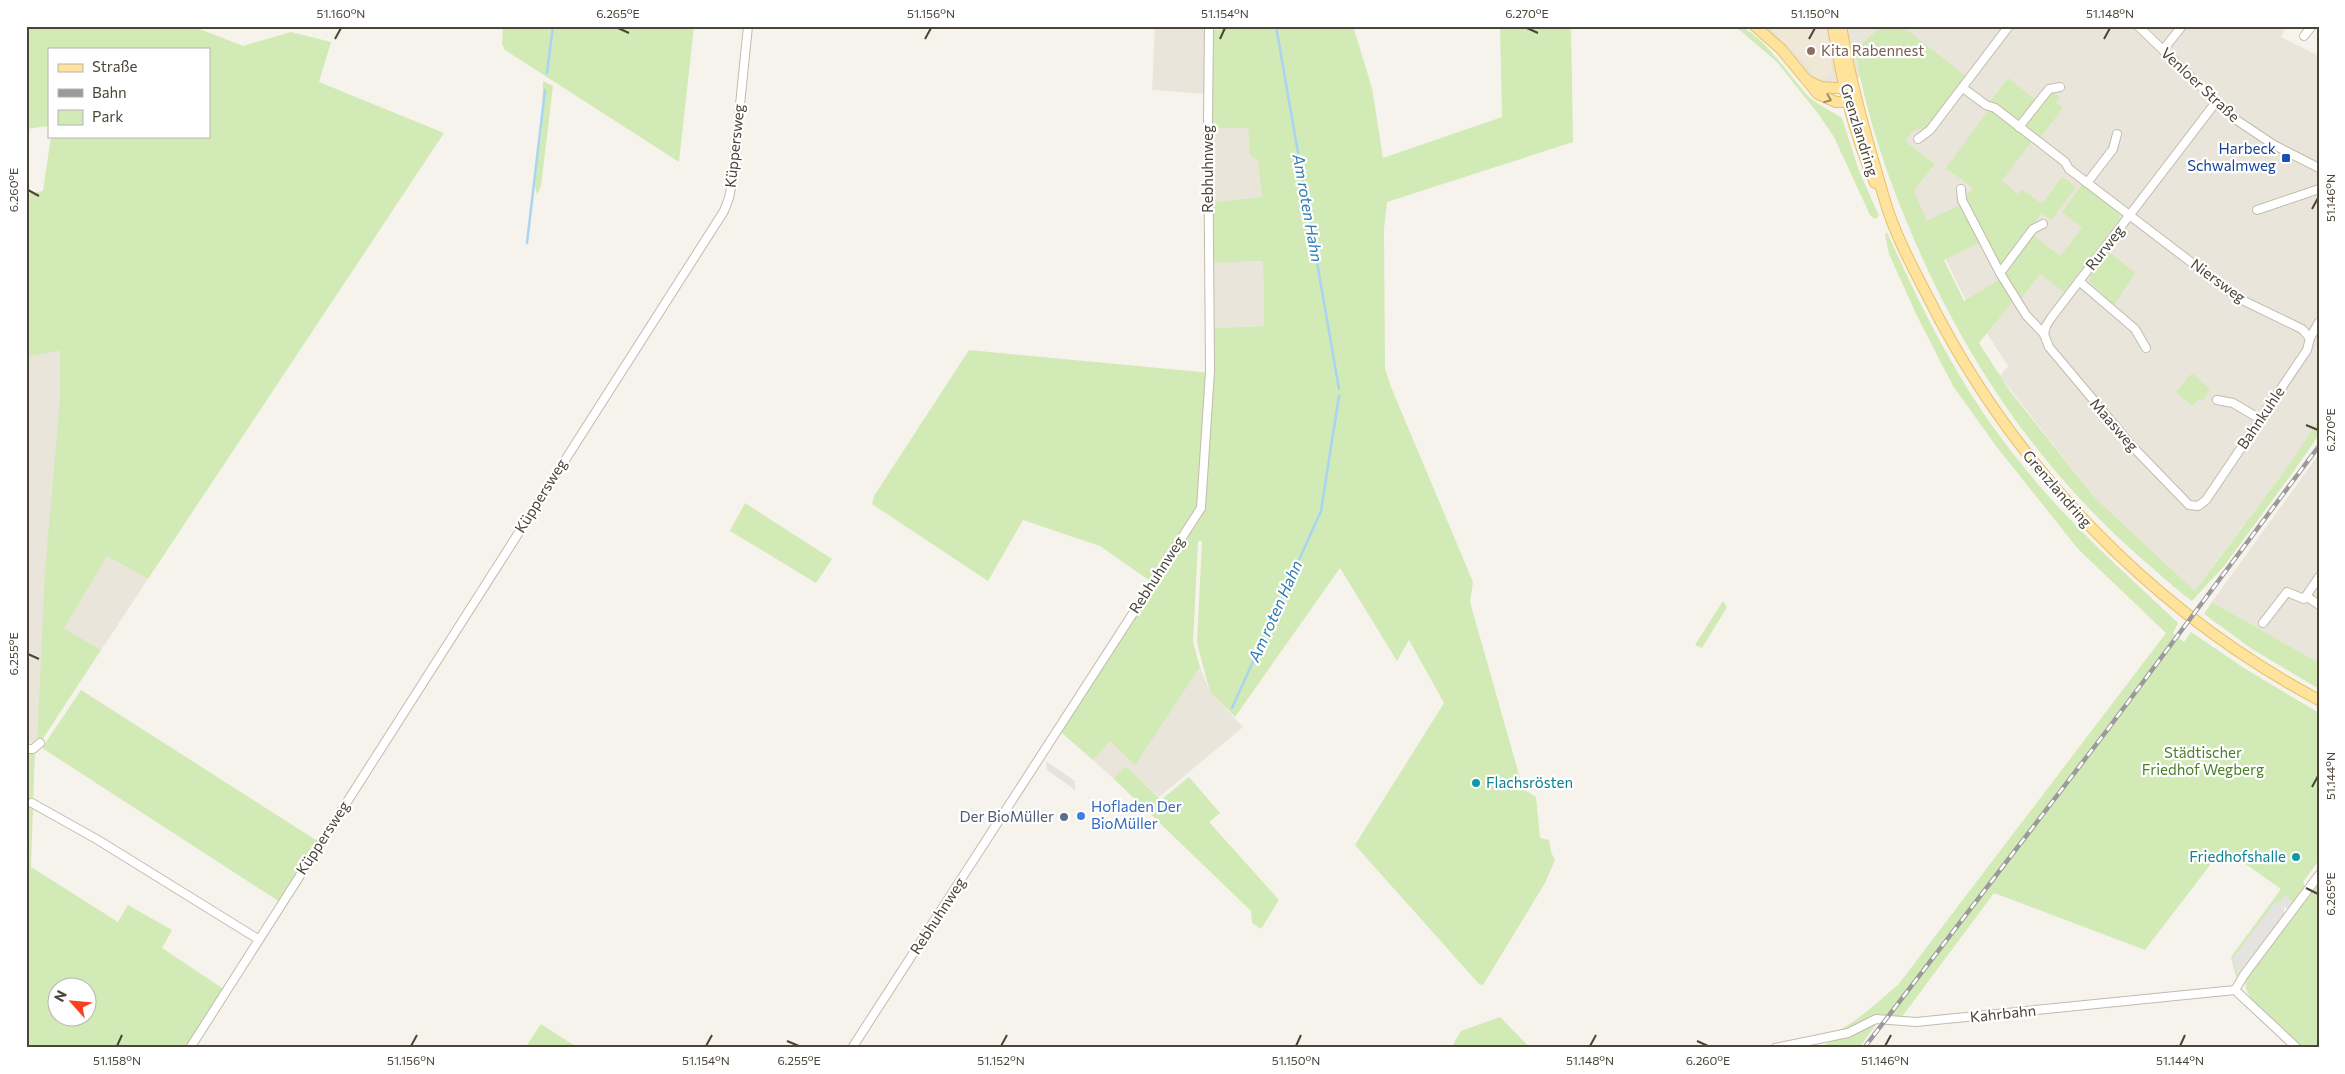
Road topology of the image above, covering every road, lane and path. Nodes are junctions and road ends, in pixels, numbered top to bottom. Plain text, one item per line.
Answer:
1 (748, 26) edge
2 (1209, 26) edge
3 (1755, 26) edge
4 (1833, 26) edge
5 (1841, 26) edge
6 (2009, 26) edge
7 (2138, 26) edge
8 (2182, 26) edge
9 (2312, 26) edge
10 (2304, 36) dead end
11 (2163, 50) junction
12 (1807, 80) junction
13 (2060, 87) dead end
14 (1963, 88) junction
15 (1849, 89) junction
16 (2216, 102) junction
17 (1853, 103) junction
18 (2019, 127) junction
19 (2117, 134) dead end
20 (1918, 139) dead end
21 (2319, 168) edge
22 (2088, 183) junction
23 (1961, 189) dead end
24 (2319, 189) edge
25 (2257, 210) dead end
26 (2130, 215) junction
27 (2043, 224) dead end
28 (2000, 273) junction
29 (2079, 281) junction
30 (2319, 322) edge
31 (2044, 334) junction
32 (2310, 338) junction
33 (2146, 348) dead end
34 (2217, 400) dead end
35 (2260, 419) junction
36 (2194, 506) joint
37 (2319, 577) edge
38 (2306, 596) junction
39 (2319, 605) edge
40 (2263, 623) dead end
41 (2319, 700) edge
42 (40, 743) dead end
43 (30, 749) edge
44 (32, 803) dead end
45 (2319, 875) edge
46 (258, 939) junction
47 (2235, 990) junction
48 (190, 1048) edge
49 (852, 1048) edge
50 (1775, 1048) edge
51 (2297, 1048) edge

1 - 46 street, Küppersweg
2 - 49 street, Rebhuhnweg
3 - 12 main road
4 - 15 main road, Grenzlandring
5 - 15 main road, Grenzlandring
6 - 14 street
7 - 11 street, Venloer Straße
8 - 11 street
9 - 10 street
11 - 16 street, Venloer Straße
12 - 15 main road
12 -> 17 main road
13 - 18 street
14 - 18 street, Niersweg
14 - 20 street
15 - 17 main road, Grenzlandring
16 - 21 street, Venloer Straße
16 - 26 street, Rurweg
17 - 41 main road, Grenzlandring
18 - 22 street, Niersweg
19 - 22 street
22 - 26 street, Niersweg
23 - 28 street
24 - 25 street
26 - 29 street, Rurweg
26 - 32 street, Niersweg
27 - 28 street
28 - 31 street
29 - 31 street, Rurweg
29 - 33 street
30 - 32 street, Bahnkuhle
31 - 36 street, Maasweg
32 - 35 street, Bahnkuhle
34 - 35 street
35 - 36 street, Bahnkuhle
37 - 38 street
38 - 39 street
38 - 40 street
42 - 43 street
44 - 46 street
45 - 47 street
46 - 48 street, Küppersweg
47 - 50 street, Kahrbahn
47 - 51 street

